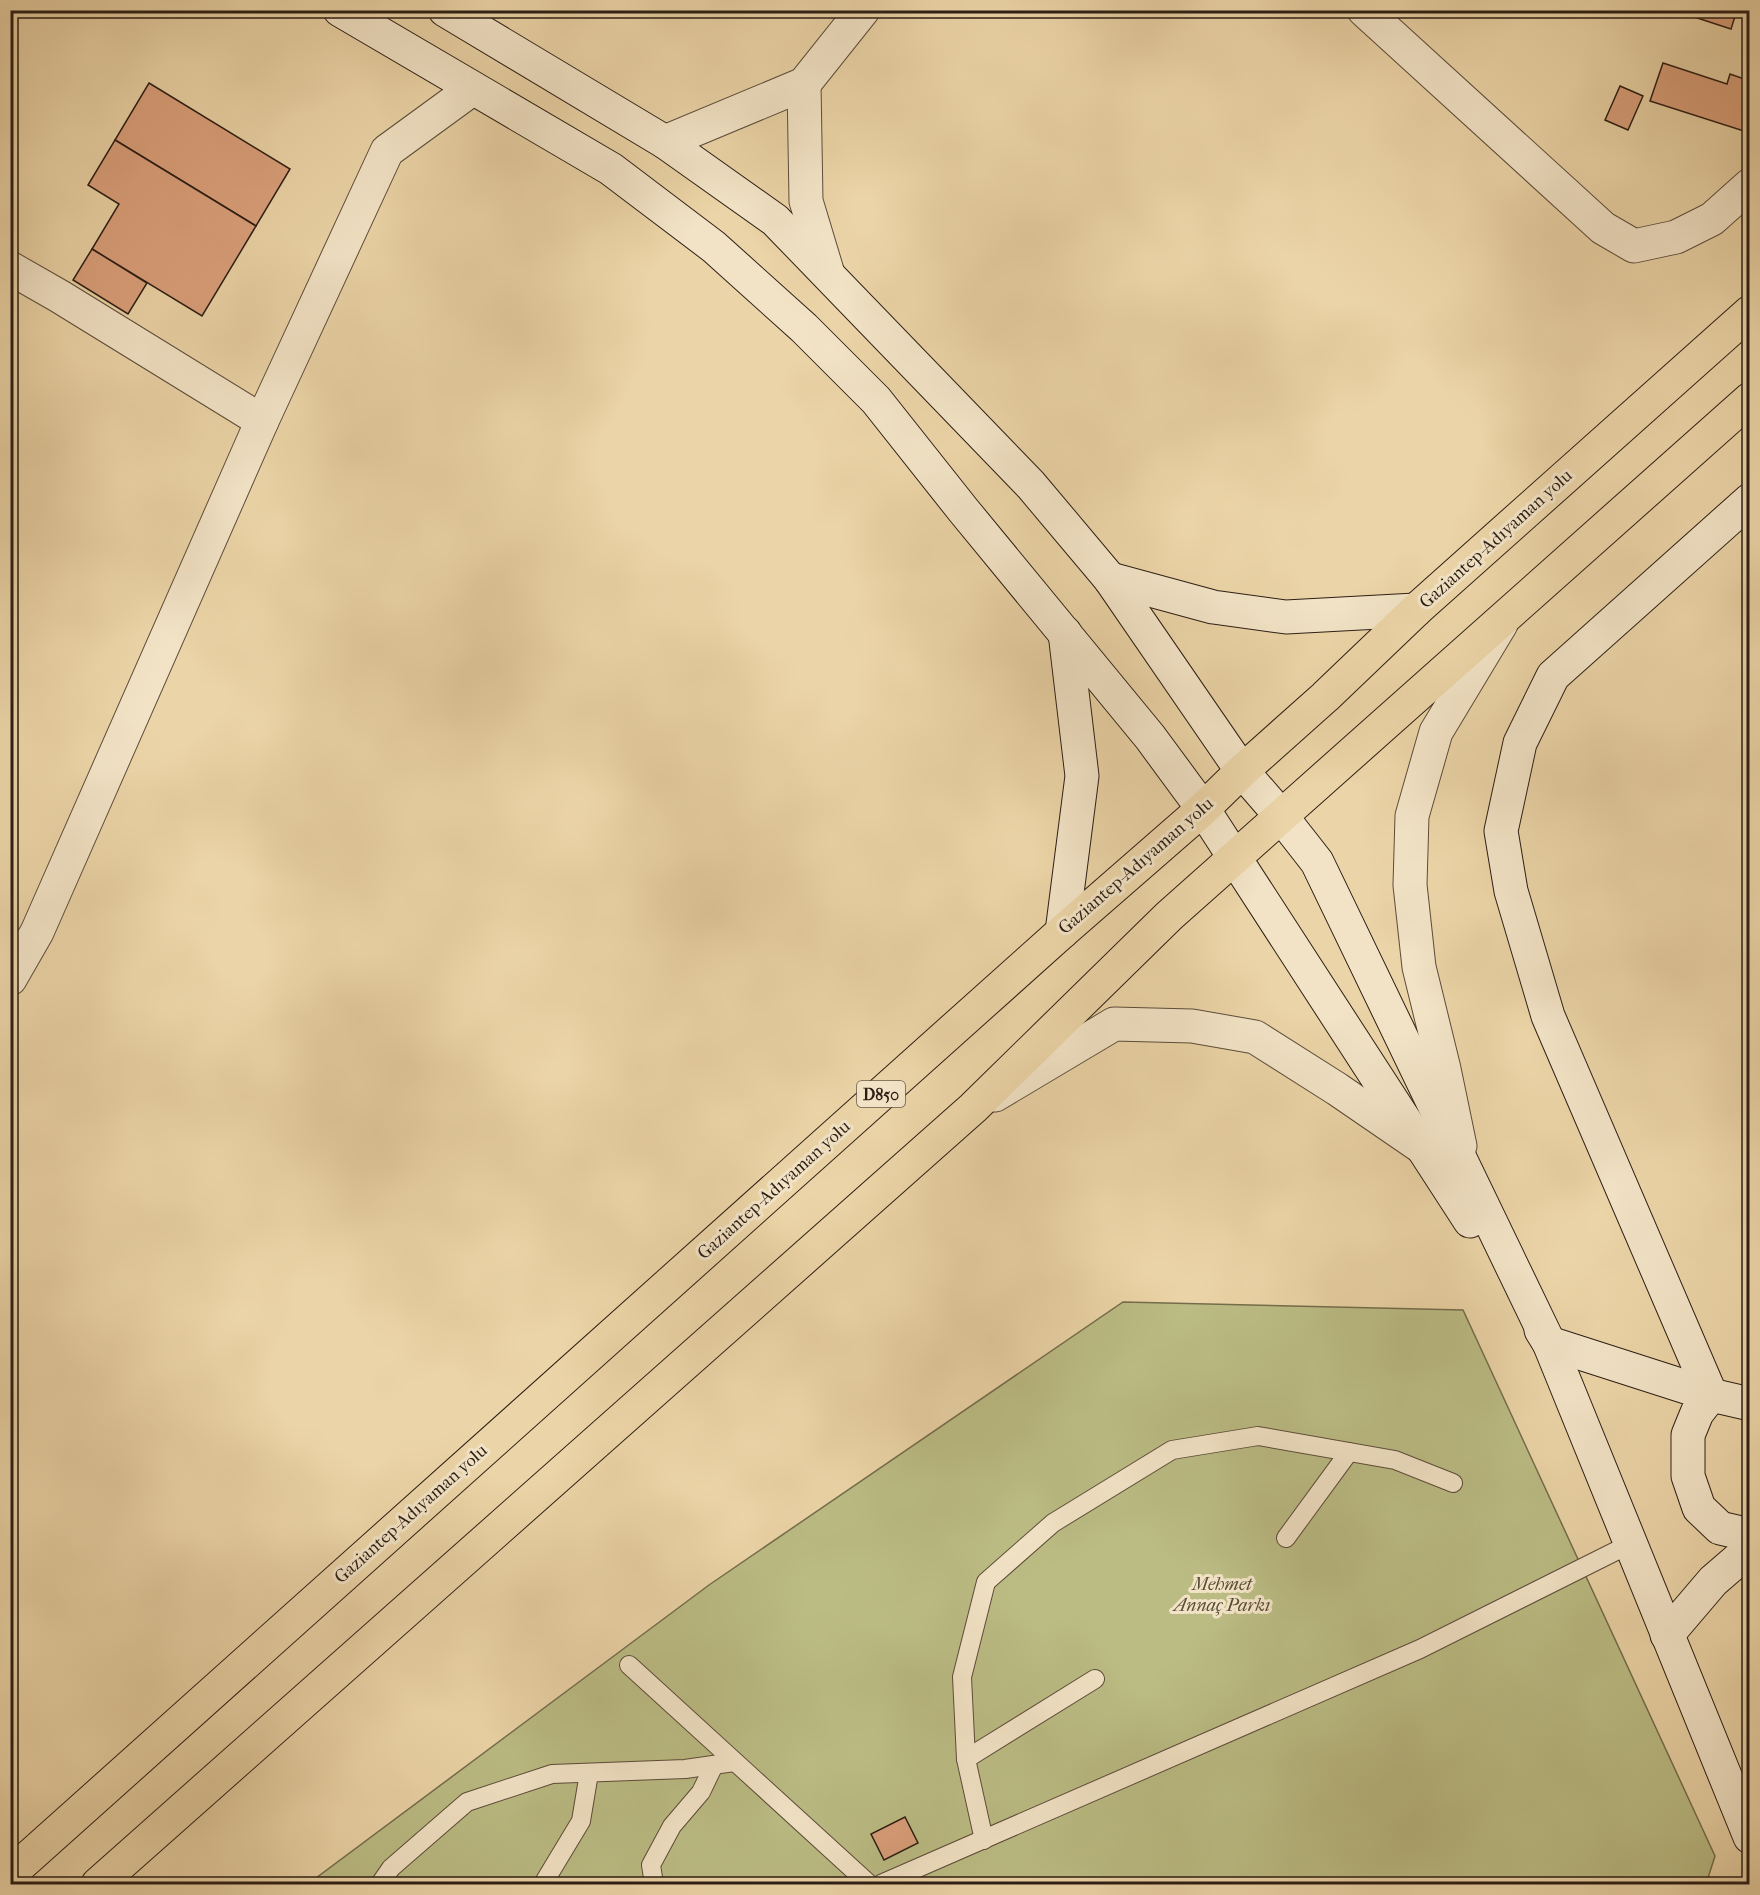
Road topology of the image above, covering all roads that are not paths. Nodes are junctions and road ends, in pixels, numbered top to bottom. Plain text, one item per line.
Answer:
1 (340, 10) edge
2 (445, 10) edge
3 (863, 10) edge
4 (1365, 10) edge
5 (804, 84) junction
6 (472, 89) junction
7 (665, 142) junction
8 (1749, 185) edge
9 (10, 268) edge
10 (828, 274) junction
11 (1749, 312) edge
12 (1749, 399) edge
13 (262, 421) junction
14 (1749, 500) edge
15 (1110, 579) junction
16 (1416, 610) junction
17 (1505, 617) junction
18 (1065, 633) junction
19 (1242, 771) junction
20 (1203, 809) junction
21 (1281, 816) junction
22 (1236, 858) junction
23 (1062, 932) junction
24 (10, 979) edge
25 (973, 1108) junction
26 (1424, 1148) junction
27 (1466, 1171) junction
28 (1549, 1343) junction
29 (1711, 1395) junction
30 (1749, 1404) edge
31 (1349, 1452) junction
32 (1453, 1483) dead end
33 (1749, 1535) edge
34 (1286, 1538) dead end
35 (1630, 1544) junction
36 (1749, 1549) edge
37 (1667, 1635) junction
38 (629, 1665) dead end
39 (1095, 1679) dead end
40 (966, 1759) junction
41 (734, 1762) junction
42 (714, 1765) junction
43 (589, 1773) junction
44 (1749, 1837) edge
45 (984, 1840) junction
46 (15, 1859) edge
47 (98, 1884) edge
48 (380, 1884) edge
49 (543, 1884) edge
50 (654, 1884) edge
51 (869, 1884) edge
52 (881, 1884) edge

1 - 6 street
2 - 7 street
3 - 5 street
4 - 8 street
5 - 7 street
5 - 10 street
6 - 13 street
6 - 18 street
7 - 10 street
9 - 13 street
10 - 15 street
11 - 16 highway, Gaziantep-Adıyaman yolu / D850
12 - 17 highway
13 - 24 street
14 - 29 street
15 - 16 street
15 - 19 street
16 - 19 highway, Gaziantep-Adıyaman yolu / D850
17 - 21 highway
17 - 27 street
18 - 20 street
18 - 23 street
19 - 20 highway, Gaziantep-Adıyaman yolu / D850
19 - 21 street
20 - 22 street
20 - 23 highway, Gaziantep-Adıyaman yolu / D850
21 - 22 highway
21 - 27 street
22 - 25 highway
22 - 26 street
23 - 46 highway, Gaziantep-Adıyaman yolu / D850
25 - 26 street
25 - 47 highway
26 - 28 street
27 - 28 street
28 - 29 street
28 - 35 street
29 - 30 street
29 - 33 street
31 - 32 lane
31 - 34 lane
31 - 40 lane
35 - 37 street
35 - 45 lane
36 - 37 street
37 - 44 street
38 - 41 lane
39 - 40 lane
40 - 45 lane
41 - 42 lane
41 - 51 lane
42 - 43 lane
42 - 50 lane
43 - 48 lane
43 - 49 lane
45 - 52 lane

